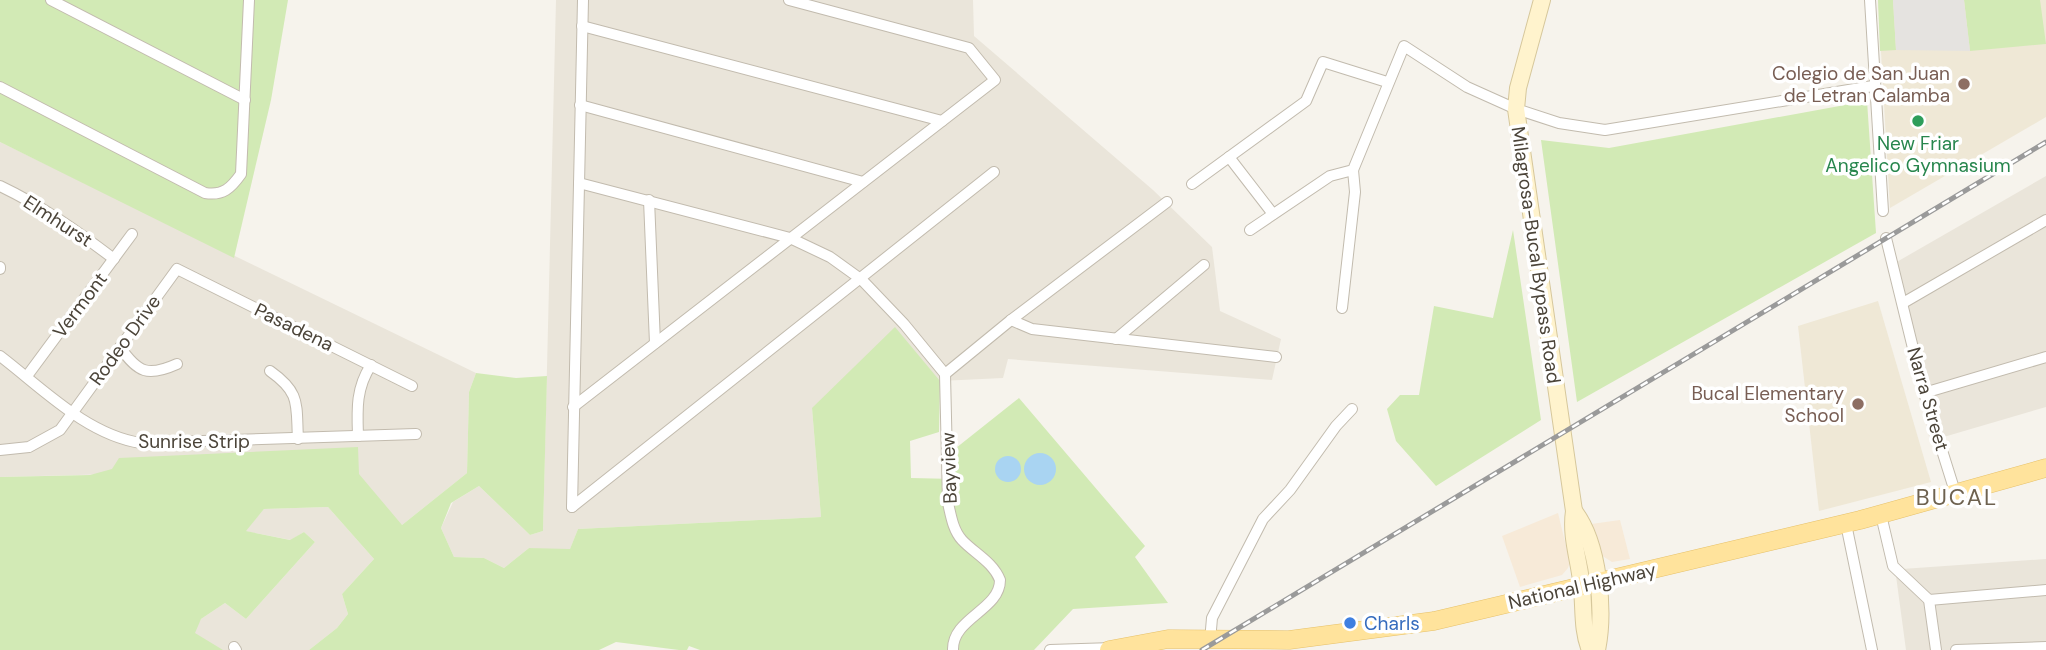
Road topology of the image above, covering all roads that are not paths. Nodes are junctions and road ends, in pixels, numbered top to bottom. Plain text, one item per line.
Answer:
1 (51, 0) edge
2 (249, 0) edge
3 (583, 0) edge
4 (789, 0) edge
5 (1542, 0) edge
6 (1870, 0) edge
7 (582, 26) junction
8 (1387, 82) junction
9 (1873, 86) junction
10 (0, 87) edge
11 (245, 100) junction
12 (580, 105) junction
13 (1516, 109) junction
14 (942, 121) junction
15 (1229, 157) junction
16 (1353, 170) junction
17 (995, 172) dead end
18 (863, 182) junction
19 (579, 183) junction
20 (1192, 184) dead end
21 (0, 186) edge
22 (649, 200) junction
23 (1167, 202) dead end
24 (1883, 211) dead end
25 (1273, 214) junction
26 (2046, 220) edge
27 (1250, 230) dead end
28 (132, 234) dead end
29 (790, 238) junction
30 (1886, 238) dead end
31 (114, 259) junction
32 (1204, 265) dead end
33 (177, 269) joint
34 (862, 280) junction
35 (1903, 303) junction
36 (1342, 308) dead end
37 (1011, 320) junction
38 (1115, 339) junction
39 (655, 343) junction
40 (120, 347) junction
41 (0, 356) edge
42 (1276, 357) dead end
43 (2046, 357) edge
44 (177, 363) dead end
45 (371, 365) junction
46 (270, 371) dead end
47 (945, 374) junction
48 (27, 376) junction
49 (412, 386) dead end
50 (1924, 393) junction
51 (573, 407) junction
52 (1352, 409) dead end
53 (74, 412) junction
54 (415, 434) dead end
55 (358, 436) junction
56 (298, 439) junction
57 (0, 450) edge
58 (2046, 468) edge
59 (1956, 495) junction
60 (1881, 515) junction
61 (1846, 524) junction
62 (1590, 584) junction
63 (2046, 590) edge
64 (1929, 600) junction
65 (1210, 641) junction
66 (1249, 645) edge
67 (2046, 647) edge
68 (1113, 649) edge
69 (953, 650) edge
70 (1050, 650) edge
71 (1590, 650) edge
72 (1597, 650) edge
73 (1872, 650) edge
74 (1936, 650) edge
75 (1956, 650) edge

1 - 11 street
2 - 11 street
3 - 7 street
4 - 14 street
5 - 13 main road, Milagrosa-Bucal Bypass Road
6 - 9 street
7 - 12 street
7 - 14 street
8 - 13 street
8 - 15 street
8 - 16 street
9 - 13 street
9 - 24 street
10 - 11 street
12 - 18 street
12 - 19 street
13 - 62 main road, Milagrosa-Bucal Bypass Road
14 - 18 street
15 - 20 street
15 - 25 street
16 - 25 street
16 - 36 street
17 - 34 street
18 - 29 street
19 - 22 street
19 - 51 street
21 - 31 street, Elmhurst
22 - 29 street
22 - 39 street
23 - 37 street
25 - 27 street
26 - 35 street
28 - 31 street, Vermont
29 - 34 street
29 - 39 street
30 - 35 street, Narra Street
31 - 48 street, Vermont
32 - 38 street
33 - 40 street, Rodeo Drive
33 - 45 street, Pasadena
34 - 47 street
34 - 51 street
35 - 50 street, Narra Street
37 - 38 street
37 - 47 street
38 - 42 street
39 - 51 street
40 - 44 street
40 - 53 street, Rodeo Drive
41 - 48 street, Sunrise Strip
43 - 50 street
45 - 49 street, Pasadena
45 - 55 street
46 - 56 street
47 - 69 street, Bayview
48 - 53 street, Sunrise Strip
50 - 59 street, Narra Street
52 - 65 street
53 - 56 street, Sunrise Strip
53 - 57 street, Rodeo Drive
54 - 55 street, Sunrise Strip
55 - 56 street, Sunrise Strip
58 - 59 main road, National Highway
59 - 60 main road, National Highway
60 - 61 main road, National Highway
60 - 64 street
61 - 62 main road, National Highway
61 - 73 street
62 - 66 main road, National Highway
62 - 71 main road
62 - 72 main road
63 - 64 street
64 - 74 street
65 - 66 main road, National Highway
65 - 68 main road, National Highway
67 - 75 street
68 - 70 street

